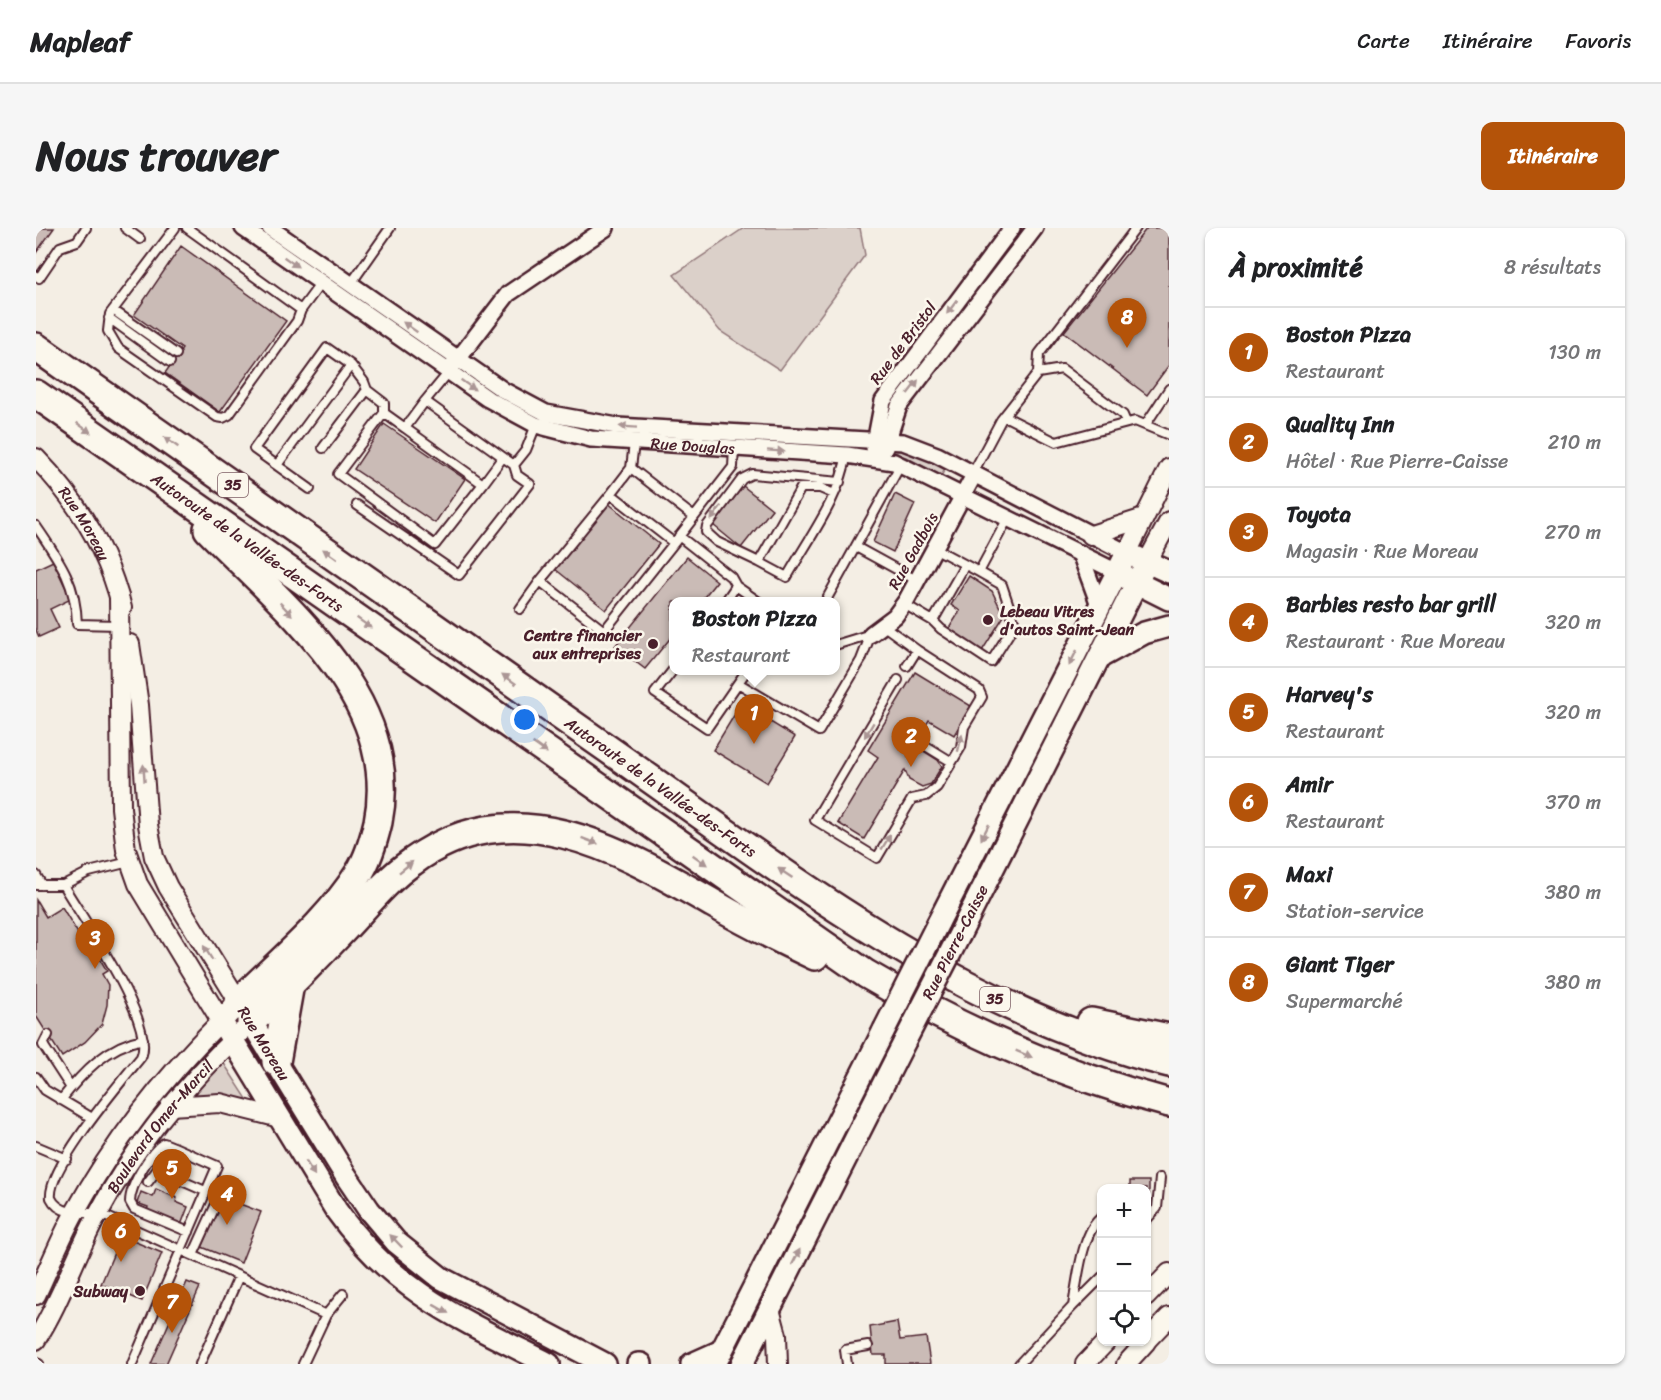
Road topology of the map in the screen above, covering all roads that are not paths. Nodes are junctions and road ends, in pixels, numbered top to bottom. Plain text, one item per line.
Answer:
1 (86, 228) edge
2 (125, 228) edge
3 (175, 228) edge
4 (187, 228) edge
5 (243, 228) edge
6 (270, 228) edge
7 (390, 228) edge
8 (606, 228) edge
9 (1012, 228) edge
10 (1035, 228) edge
11 (1136, 228) edge
12 (141, 239) dead end
13 (987, 260) junction
14 (1002, 272) junction
15 (36, 276) edge
16 (321, 282) junction
17 (350, 285) junction
18 (113, 310) junction
19 (301, 310) junction
20 (109, 318) junction
21 (36, 347) edge
22 (176, 354) dead end
23 (170, 362) dead end
24 (351, 365) junction
25 (453, 366) junction
26 (1038, 373) junction
27 (1169, 389) edge
28 (367, 390) junction
29 (36, 394) edge
30 (425, 401) junction
31 (384, 413) junction
32 (1004, 416) junction
33 (1126, 423) junction
34 (1146, 424) junction
35 (536, 425) junction
36 (405, 428) junction
37 (1169, 435) edge
38 (849, 439) junction
39 (881, 439) junction
40 (634, 442) junction
41 (323, 448) dead end
42 (734, 448) junction
43 (847, 455) junction
44 (503, 457) junction
45 (36, 458) edge
46 (877, 458) junction
47 (901, 464) junction
48 (277, 465) junction
49 (514, 465) junction
50 (631, 468) junction
51 (1169, 468) edge
52 (974, 475) junction
53 (161, 482) junction
54 (840, 482) junction
55 (483, 484) junction
56 (310, 489) dead end
57 (611, 494) junction
58 (834, 494) junction
59 (964, 495) junction
60 (357, 505) dead end
61 (694, 517) junction
62 (1009, 517) junction
63 (1144, 518) junction
64 (1169, 520) edge
65 (36, 526) edge
66 (1091, 535) junction
67 (679, 536) junction
68 (674, 543) junction
69 (856, 547) junction
70 (936, 549) junction
71 (1080, 553) junction
72 (1127, 553) junction
73 (759, 562) junction
74 (1147, 562) junction
75 (965, 565) junction
76 (979, 572) junction
77 (1117, 572) junction
78 (1169, 572) edge
79 (540, 581) junction
80 (918, 582) junction
81 (1137, 583) junction
82 (736, 586) junction
83 (728, 597) edge
84 (752, 597) edge
85 (828, 597) edge
86 (1169, 599) edge
87 (904, 604) junction
88 (1099, 605) junction
89 (520, 609) dead end
90 (933, 621) junction
91 (123, 625) junction
92 (1169, 626) edge
93 (878, 630) junction
94 (840, 643) edge
95 (917, 650) junction
96 (1100, 657) junction
97 (907, 666) dead end
98 (669, 675) edge
99 (744, 675) edge
100 (898, 680) dead end
101 (738, 683) junction
102 (926, 746) dead end
103 (952, 762) junction
104 (129, 862) junction
105 (36, 874) edge
106 (39, 885) edge
107 (63, 885) junction
108 (834, 905) junction
109 (290, 984) junction
110 (912, 1000) junction
111 (236, 1021) junction
112 (48, 1035) dead end
113 (1169, 1038) edge
114 (143, 1039) junction
115 (276, 1062) junction
116 (1169, 1063) edge
117 (36, 1077) edge
118 (71, 1088) junction
119 (61, 1100) junction
120 (1169, 1103) edge
121 (170, 1106) junction
122 (92, 1118) junction
123 (279, 1118) junction
124 (36, 1146) edge
125 (174, 1148) junction
126 (67, 1159) junction
127 (157, 1170) junction
128 (1160, 1178) dead end
129 (148, 1182) dead end
130 (206, 1191) junction
131 (218, 1200) dead end
132 (74, 1214) junction
133 (98, 1214) junction
134 (1151, 1215) edge
135 (1097, 1220) edge
136 (189, 1232) junction
137 (181, 1250) junction
138 (194, 1255) junction
139 (1169, 1272) edge
140 (239, 1276) junction
141 (1097, 1280) edge
142 (1151, 1292) edge
143 (343, 1294) dead end
144 (36, 1295) edge
145 (1072, 1306) junction
146 (770, 1309) junction
147 (326, 1315) junction
148 (1169, 1317) edge
149 (1151, 1336) edge
150 (36, 1340) edge
151 (868, 1346) dead end
152 (1101, 1346) edge
153 (1142, 1346) edge
154 (718, 1358) edge
155 (132, 1364) edge
156 (200, 1364) edge
157 (303, 1364) edge
158 (549, 1364) edge
159 (605, 1364) edge
160 (692, 1364) edge
161 (742, 1364) edge
162 (778, 1364) edge
163 (847, 1364) edge
164 (1019, 1364) edge
165 (1085, 1364) edge
166 (1126, 1364) edge

1 - 15 lane
2 - 12 lane
3 - 18 lane
4 - 19 lane
5 -> 16 street, Rue Douglas
6 - 17 street, Rue Douglas
7 - 17 lane
8 - 25 street
9 - 13 street, Rue de Bristol
10 - 14 street, Rue de Bristol
11 - 26 lane
13 - 14 street
13 -> 39 street, Rue de Bristol
39 -> 14 street, Rue de Bristol
16 - 19 lane
16 - 25 street, Rue Douglas
25 -> 17 street, Rue Douglas
18 - 20 lane
18 - 22 lane
19 - 20 lane
20 - 23 lane
108 -> 21 highway, Autoroute de la Vallée-des-Forts / 35
24 - 28 lane
24 - 48 lane
24 - 48 lane
25 - 30 lane
25 -> 35 street, Rue Douglas
38 -> 25 street, Rue Douglas
26 - 32 lane
26 - 33 lane
27 - 34 lane
28 - 31 lane
28 - 41 lane
29 -> 53 highway, Autoroute de la Vallée-des-Forts / 35
30 - 36 lane
30 - 44 lane
31 - 36 lane
31 - 55 lane
32 - 33 lane
32 - 52 lane
33 - 34 lane
34 - 37 lane
35 - 40 street, Rue Douglas
35 - 49 lane
36 - 55 lane
38 - 39 street, Rue Douglas
38 - 43 lane
39 - 46 street, Rue de Bristol
39 - 52 street, Rue Douglas
40 - 42 street, Rue Douglas
40 - 50 lane
42 -> 43 street, Rue Douglas
42 - 61 lane
43 - 46 street, Rue Douglas
43 - 54 lane
44 - 49 lane
44 - 55 lane
45 - 91 street, Rue Moreau
46 - 47 street, Rue Douglas
47 - 59 street, Rue Douglas
47 - 69 lane
48 - 56 lane
49 - 60 lane
50 - 57 lane
50 - 61 lane
51 - 63 street, Rue Pierre-Caisse
52 - 59 street, Rue Gadbois
52 - 66 street, Rue Douglas
53 -> 110 highway, Autoroute de la Vallée-des-Forts / 35
53 -> 111 highway
54 - 58 lane
54 -> 73 lane
57 - 68 lane
57 - 79 lane
58 - 73 lane
58 - 73 lane
59 - 62 street, Rue Douglas
59 - 70 street, Rue Gadbois
61 - 67 lane
62 - 71 street, Rue Douglas
62 - 76 lane
63 - 66 street
63 - 72 street, Rue Pierre-Caisse
64 - 74 street, Rue Pierre-Caisse
65 - 91 lane
66 - 72 street, Rue Douglas
67 - 68 lane
67 - 82 lane
68 - 79 lane
69 - 80 lane
69 - 85 lane
70 - 75 lane
70 - 80 street, Rue Gadbois
71 - 77 street, Rue Douglas
71 - 88 street
72 - 74 main road, Rue Douglas
72 - 77 main road, Rue Pierre-Caisse
74 - 78 main road, Rue Douglas
74 - 81 main road, Rue Pierre-Caisse
75 - 76 lane
75 - 90 lane
76 - 90 lane
77 - 81 main road, Rue Douglas
77 - 88 main road, Rue Pierre-Caisse
79 - 89 lane
80 - 87 street, Rue Gadbois
81 - 86 main road, Rue Douglas
81 - 96 main road, Rue Pierre-Caisse
82 - 83 lane
82 - 84 lane
87 - 90 lane
87 - 93 street, Rue Gadbois
88 -> 154 main road, Rue Pierre-Caisse, bridge
91 - 104 street, Rue Moreau
111 -> 91 street, Rue Moreau
92 - 96 main road
93 - 94 lane
93 - 95 lane
93 - 101 lane
95 - 97 lane
103 -> 95 lane
146 -> 96 main road, Rue Pierre-Caisse, bridge
98 - 101 lane
99 - 101 lane
100 -> 103 lane
102 - 103 lane
104 - 107 lane
104 - 111 street, Rue Moreau
105 - 106 lane
106 - 107 lane
107 - 114 lane
108 - 113 highway
108 - 116 highway, Autoroute de la Vallée-des-Forts / 35
109 -> 110 highway
109 - 111 highway
109 - 115 highway
110 -> 120 highway, Autoroute de la Vallée-des-Forts / 35
111 - 115 main road, Rue Moreau
111 - 121 street, Boulevard Omer-Marcil
111 - 123 main road, Rue Moreau
111 - 132 street, Boulevard Omer-Marcil
112 - 118 lane
114 - 118 lane
114 - 122 lane
159 -> 115 main road, Rue Moreau
117 - 119 lane
118 - 119 lane
119 - 122 lane
121 - 123 street
121 - 133 street, Boulevard Omer-Marcil
122 - 126 lane
123 -> 158 main road, Rue Moreau
124 - 126 lane
125 - 127 lane
125 - 130 lane
125 - 136 lane
126 - 132 lane
127 - 129 lane
127 - 130 lane
128 - 134 lane
130 - 136 lane
131 - 138 lane
132 - 133 lane
132 - 144 street, Boulevard Omer-Marcil
133 - 137 lane
133 - 150 street, Boulevard Omer-Marcil
135 - 145 lane
136 - 137 lane
137 - 138 lane
137 - 155 lane
138 - 140 lane
139 - 142 street
140 - 147 lane
140 - 156 lane
141 - 145 lane
143 - 147 lane
145 - 164 lane
146 - 161 main road, Rue Pierre-Caisse
146 - 162 street
147 - 157 lane
148 - 149 street
151 - 163 lane
152 - 165 street
153 - 166 street
154 - 160 main road

